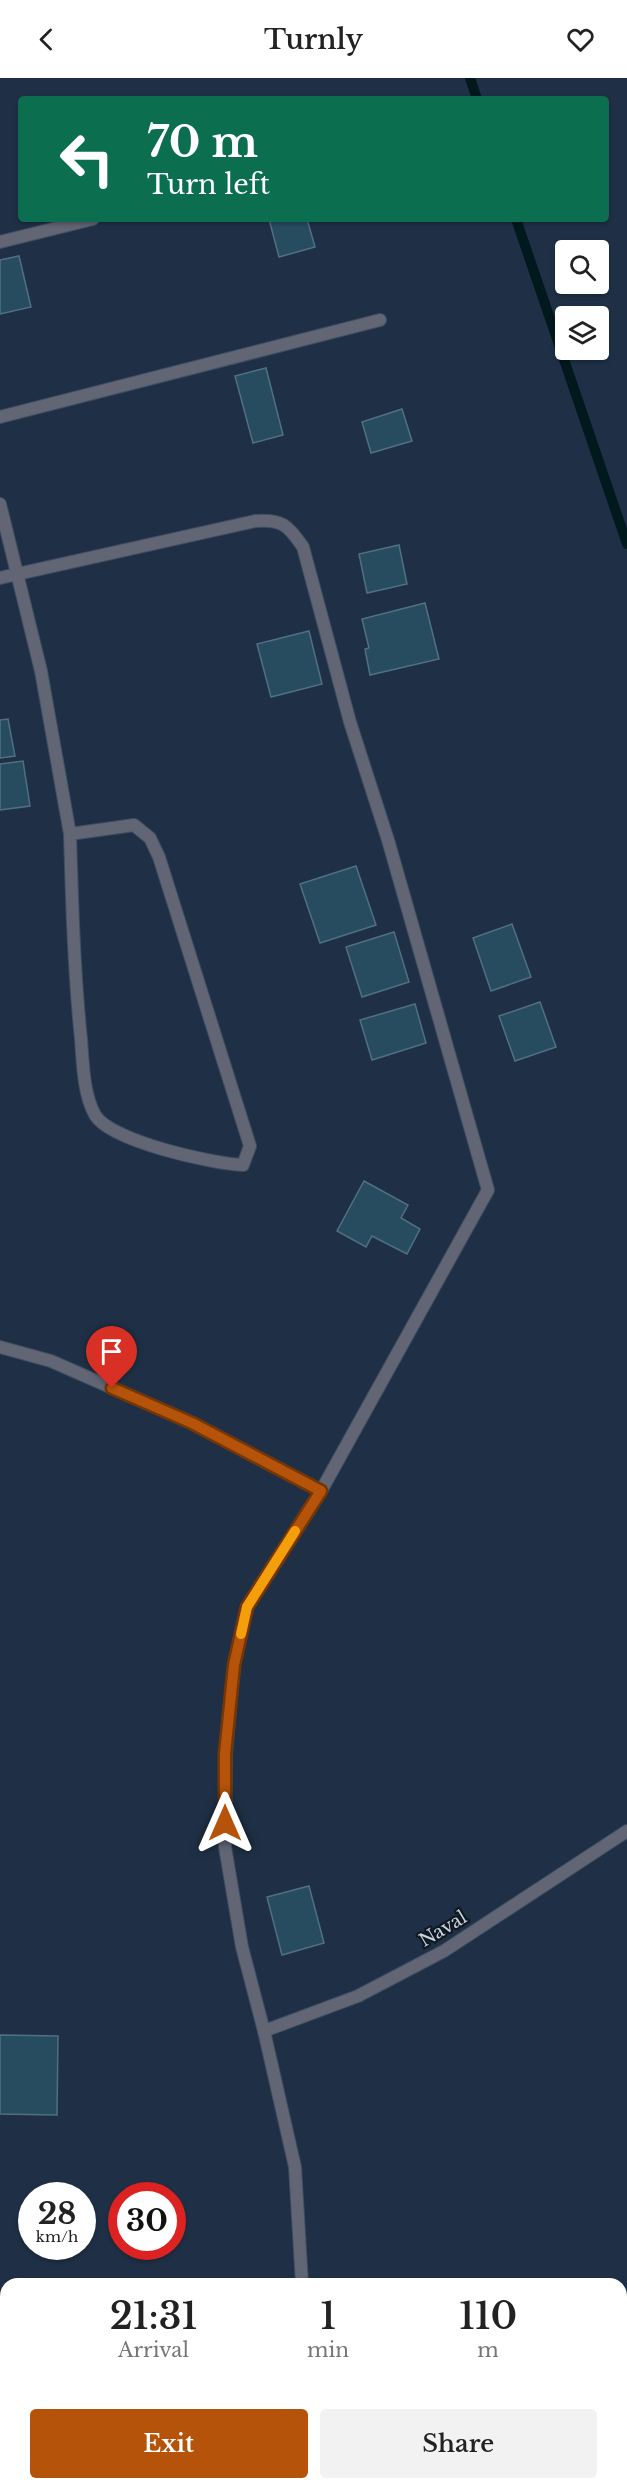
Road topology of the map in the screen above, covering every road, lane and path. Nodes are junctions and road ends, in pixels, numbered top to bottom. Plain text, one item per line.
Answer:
1 (81, 222) edge
2 (0, 242) edge
3 (380, 320) dead end
4 (0, 417) edge
5 (0, 504) edge
6 (17, 574) junction
7 (0, 578) edge
8 (70, 834) junction
9 (0, 1347) edge
10 (321, 1491) junction
11 (627, 1831) edge
12 (264, 2031) junction
13 (302, 2278) edge

1 - 2 street
3 - 4 street
5 - 6 street
6 - 7 street
6 - 8 street
6 - 10 street
8 - 8 street
9 - 10 street
10 - 12 street
11 - 12 street, Naval
12 - 13 street

